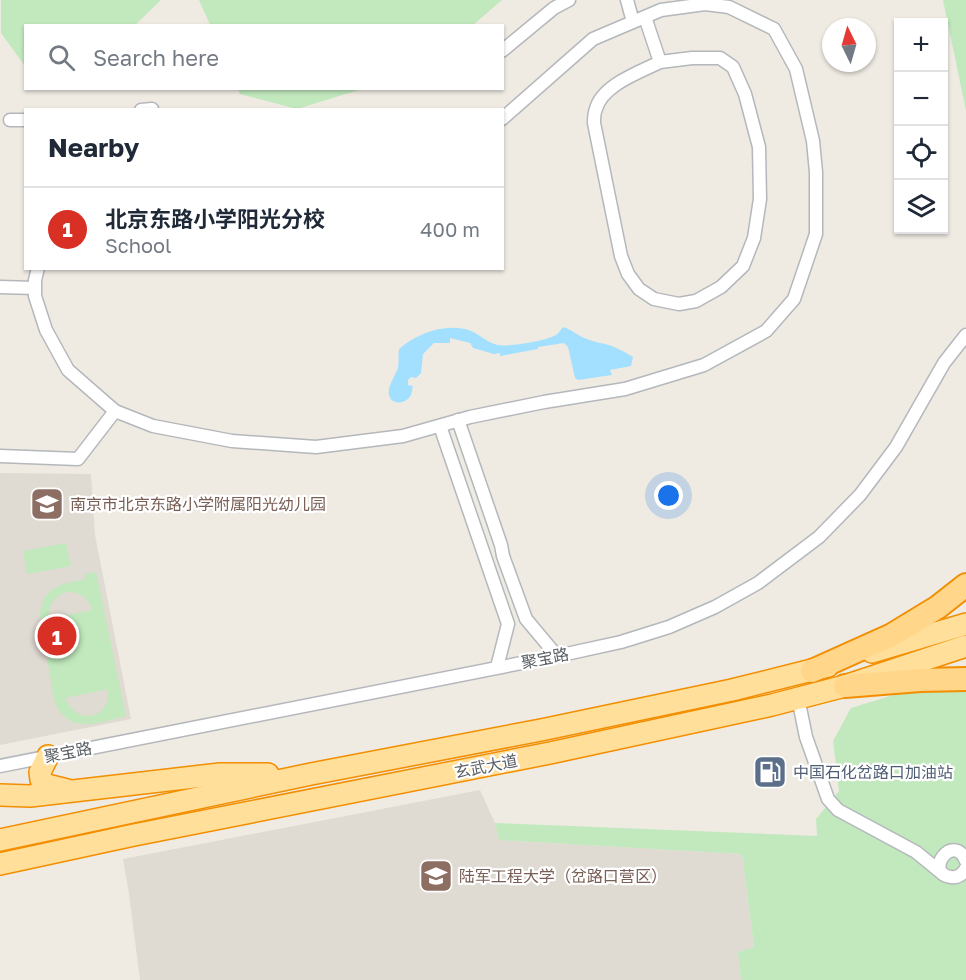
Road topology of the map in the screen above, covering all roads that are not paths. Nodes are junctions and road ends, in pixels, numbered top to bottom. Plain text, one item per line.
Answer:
1 (569, 0) edge
2 (627, 0) edge
3 (639, 19) junction
4 (504, 49) edge
5 (660, 62) junction
6 (504, 116) edge
7 (10, 120) dead end
8 (24, 120) edge
9 (38, 270) edge
10 (0, 286) edge
11 (35, 288) junction
12 (966, 334) edge
13 (115, 411) junction
14 (458, 420) junction
15 (440, 426) junction
16 (0, 456) edge
17 (966, 585) edge
18 (966, 624) edge
19 (966, 646) edge
20 (557, 656) junction
21 (497, 667) junction
22 (812, 671) junction
23 (966, 679) edge
24 (845, 686) junction
25 (798, 698) junction
26 (48, 756) junction
27 (0, 766) edge
28 (311, 774) junction
29 (70, 791) junction
30 (0, 795) edge
31 (0, 840) edge
32 (966, 842) edge
33 (916, 852) junction
34 (948, 852) junction
35 (0, 864) edge
36 (966, 868) edge
37 (943, 874) junction

1 - 4 street
2 - 3 street
3 - 5 street
3 - 6 street
3 - 14 street
5 - 5 street
7 - 8 street
9 - 11 street
10 - 11 street
11 - 13 street
12 - 20 street, 聚宝路
13 - 15 street
13 - 16 street
14 - 15 street
14 - 20 street
15 - 21 street
17 - 22 highway
18 - 22 highway, 玄武大道
19 - 24 highway, 玄武大道
20 - 21 street, 聚宝路
21 - 26 street, 聚宝路
22 - 28 highway, 玄武大道
23 - 24 highway
24 - 25 highway, 玄武大道
25 - 33 street
25 - 35 highway, 玄武大道
26 - 27 street, 聚宝路
26 - 29 highway
28 - 29 highway
28 - 31 highway, 玄武大道
29 - 30 highway
32 - 34 street
33 - 34 street
33 - 37 street
34 - 36 street
34 - 37 street
36 - 37 street

